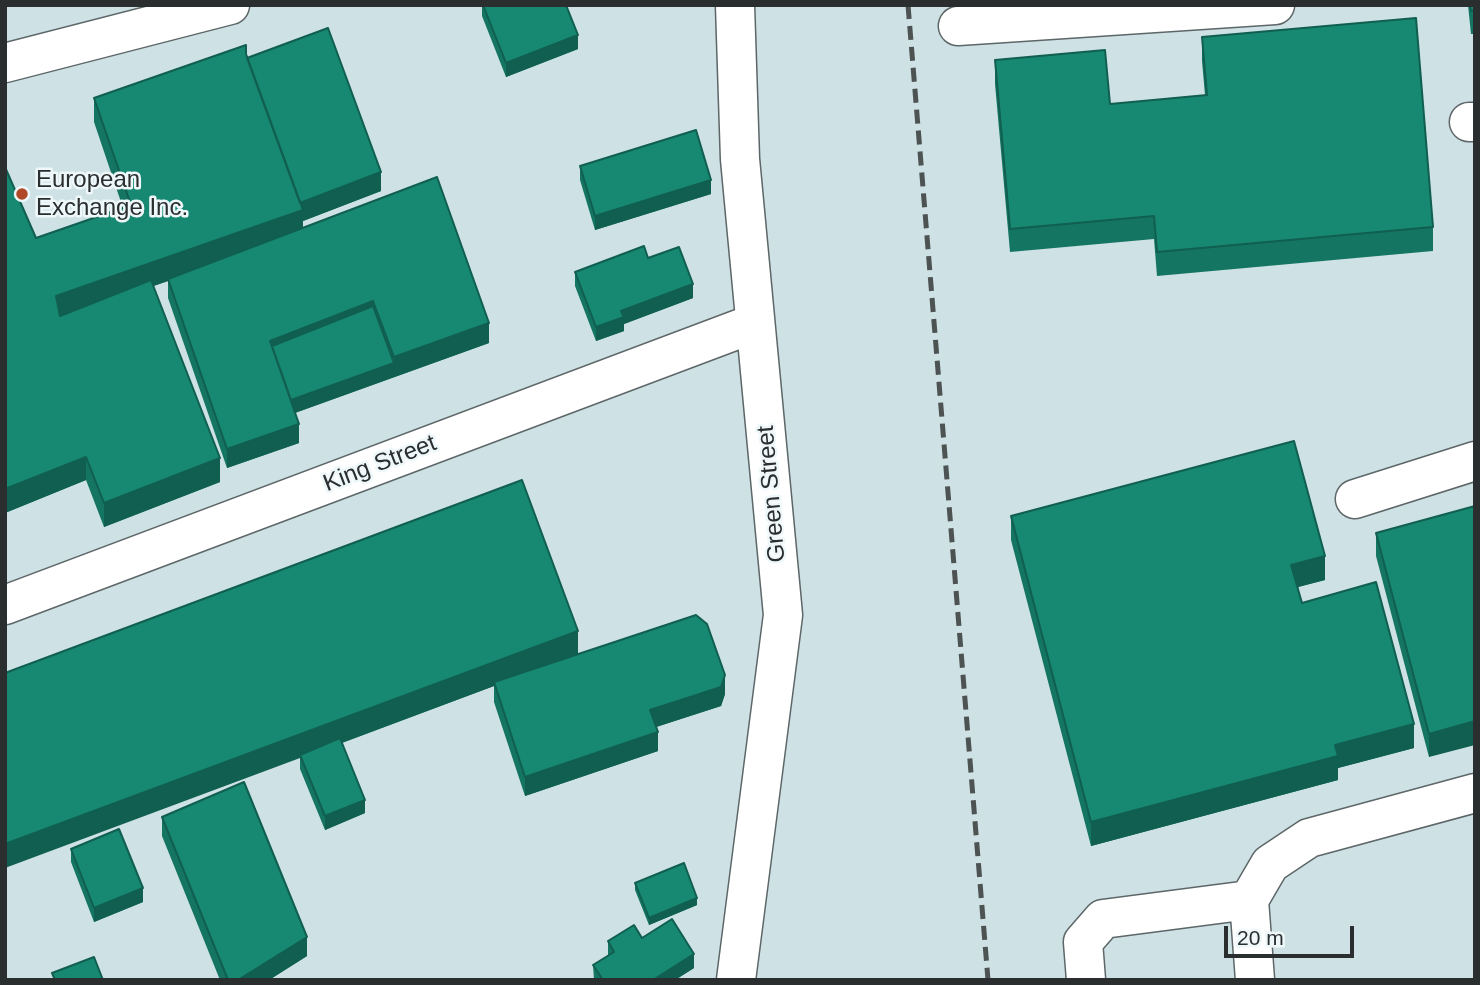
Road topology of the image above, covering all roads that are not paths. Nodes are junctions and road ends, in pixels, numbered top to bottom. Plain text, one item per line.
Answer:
1 (230, 5) edge
2 (735, 5) edge
3 (1275, 5) edge
4 (1199, 8) edge
5 (958, 26) dead end
6 (5, 63) edge
7 (755, 323) junction
8 (1475, 461) edge
9 (1355, 499) dead end
10 (5, 605) edge
11 (1475, 793) edge
12 (1249, 900) junction
13 (736, 980) edge
14 (1086, 980) edge
15 (1255, 980) edge

1 - 6 street
2 - 7 street, Green Street
3 - 4 street
4 - 5 street
7 - 10 street, King Street
7 - 13 street, Green Street
8 - 9 street
11 - 12 street
12 - 14 street
12 - 15 street

